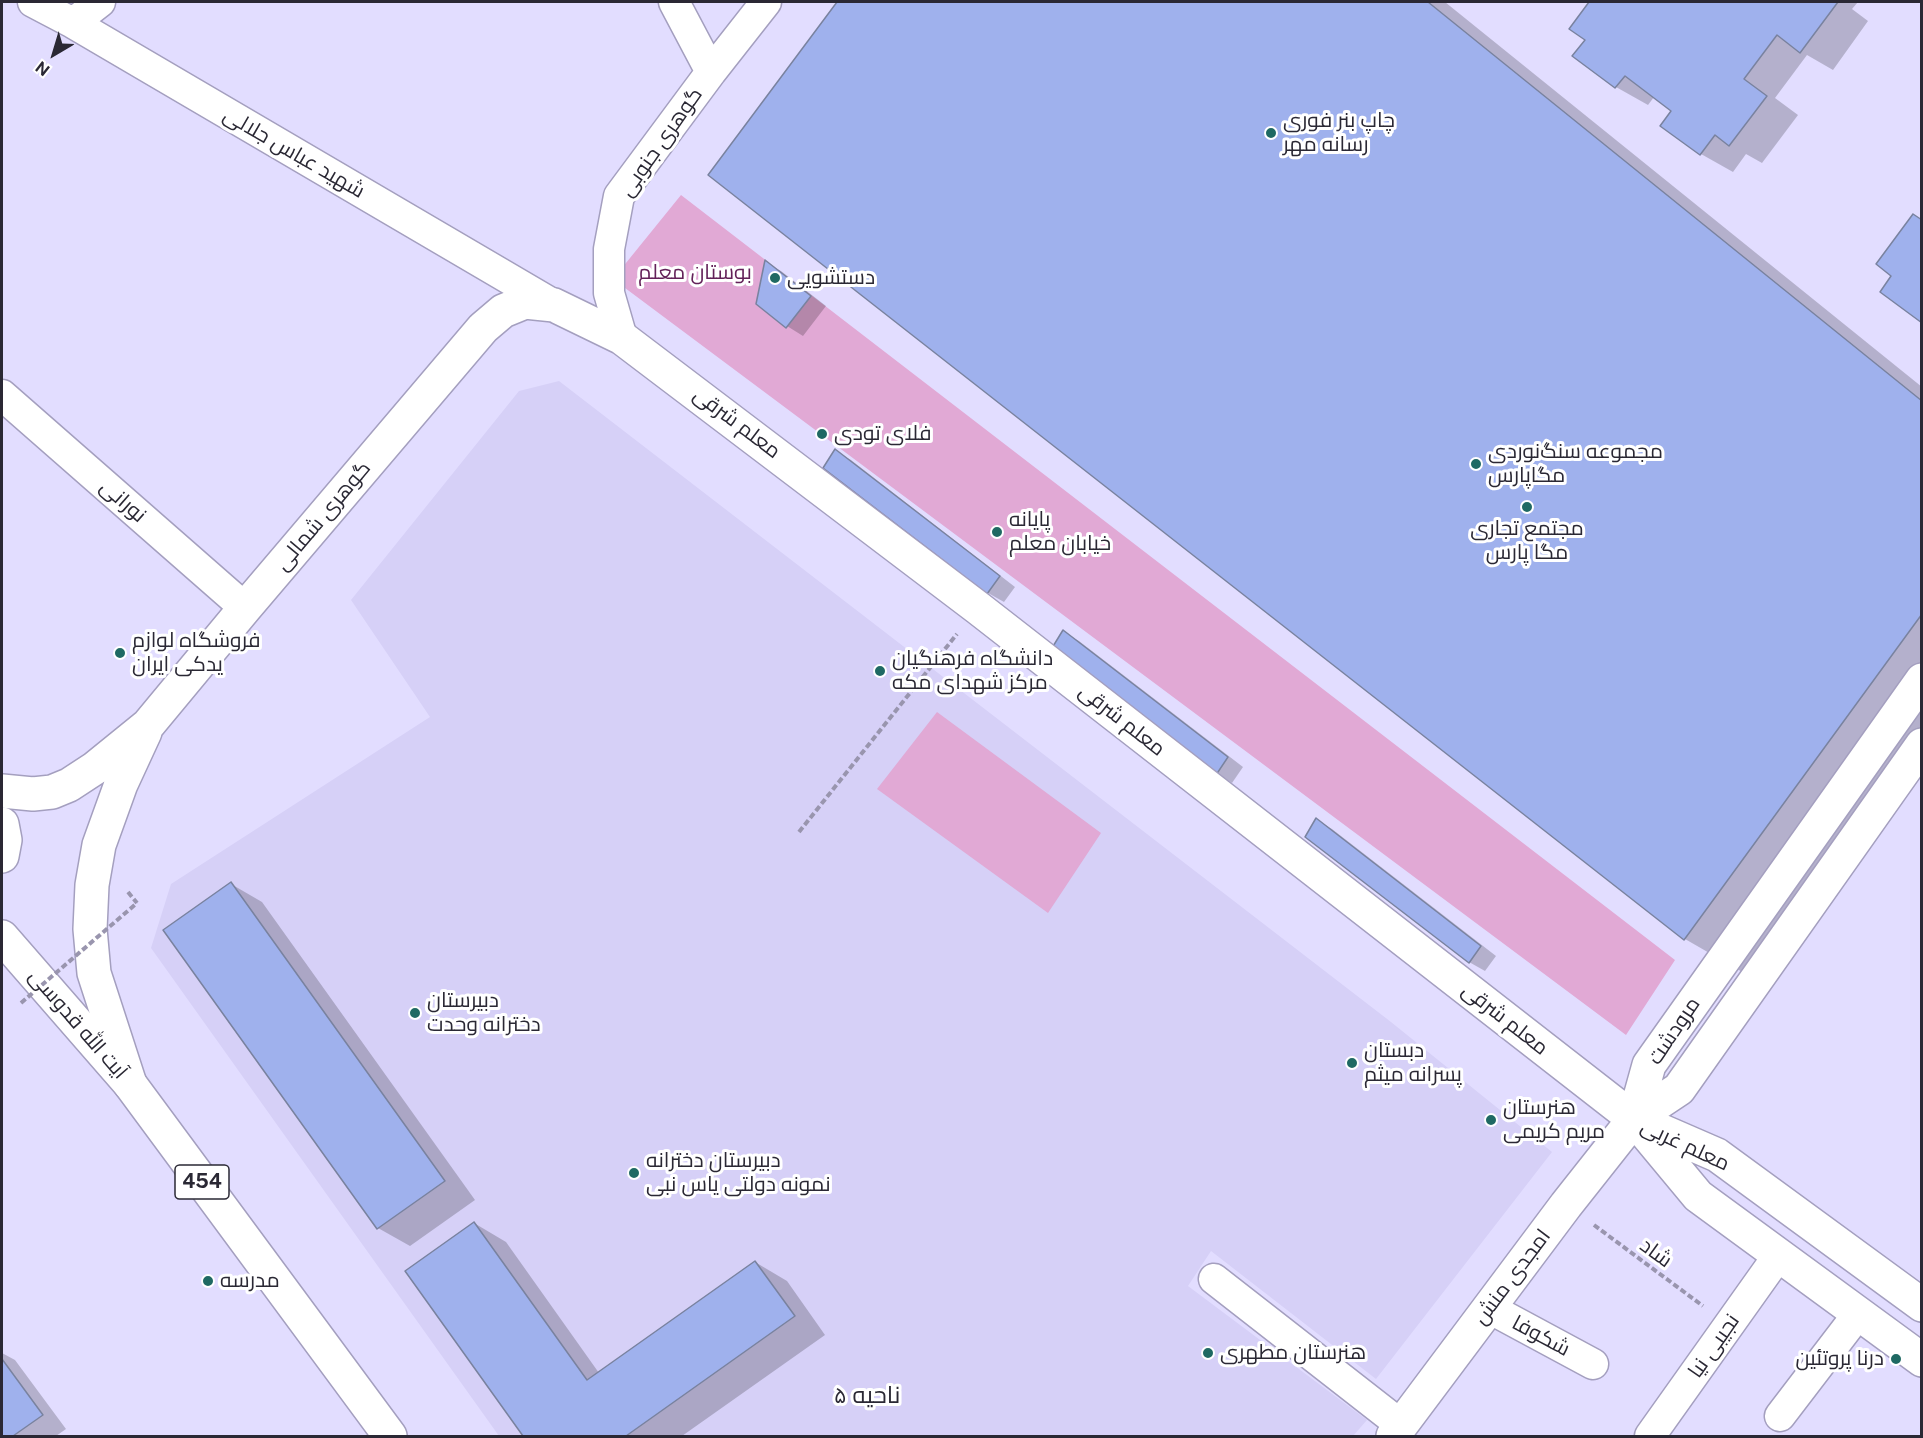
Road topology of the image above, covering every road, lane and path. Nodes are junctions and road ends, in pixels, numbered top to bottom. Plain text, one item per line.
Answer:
1 (33, 2) edge
2 (100, 2) edge
3 (674, 2) edge
4 (766, 2) edge
5 (73, 23) junction
6 (711, 72) junction
7 (554, 305) junction
8 (503, 311) joint
9 (622, 338) junction
10 (2, 395) edge
11 (245, 608) junction
12 (978, 608) junction
13 (1922, 680) edge
14 (148, 725) junction
15 (1922, 745) edge
16 (1869, 753) junction
17 (1899, 776) junction
18 (2, 791) edge
19 (2, 824) edge
20 (799, 832) dead end
21 (2, 855) edge
22 (137, 903) dead end
23 (2, 937) edge
24 (21, 1003) dead end
25 (130, 1084) junction
26 (1634, 1119) junction
27 (1566, 1205) junction
28 (1778, 1256) junction
29 (1214, 1279) dead end
30 (1922, 1305) edge
31 (1489, 1308) junction
32 (1858, 1314) junction
33 (1728, 1325) junction
34 (1922, 1360) edge
35 (1593, 1364) dead end
36 (1780, 1416) dead end
37 (1397, 1431) edge
38 (390, 1437) edge
39 (1650, 1437) edge

1 - 5 street, شهید عباس جلالی
2 - 5 street
3 - 6 street
4 - 6 street, گوهری جنوبی
5 - 7 street, شهید عباس جلالی
6 - 9 street, گوهری جنوبی
7 - 8 main road, معلم شرقی
7 - 9 main road, معلم شرقی
8 - 11 main road, گوهری شمالی
9 - 12 main road, معلم شرقی
10 - 11 street, نورانی
11 - 14 main road, گوهری شمالی
12 - 20 path
12 - 26 main road, معلم شرقی
13 - 16 main road, مرودشت
14 - 18 main road
14 - 25 main road, آیت الله قدوسی / 454
15 - 17 main road, مرودشت
16 - 17 main road
16 - 26 main road, مرودشت
17 - 26 main road, مرودشت
19 - 21 main road
22 - 24 path, bridge
23 - 25 main road, آیت الله قدوسی / 454
25 - 38 main road, آیت الله قدوسی / 454
26 - 27 main road, امجدی منش
26 - 28 main road, معلم غربی
26 - 30 main road, معلم غربی
27 - 31 main road, امجدی منش
27 - 33 path, شاد
28 - 32 main road, معلم غربی
28 - 33 street, نجیبی نیا
29 - 37 street
31 - 35 street, شکوفا
31 - 37 main road, امجدی منش
32 - 34 main road, معلم غربی
32 - 36 street
33 - 39 street, نجیبی نیا

